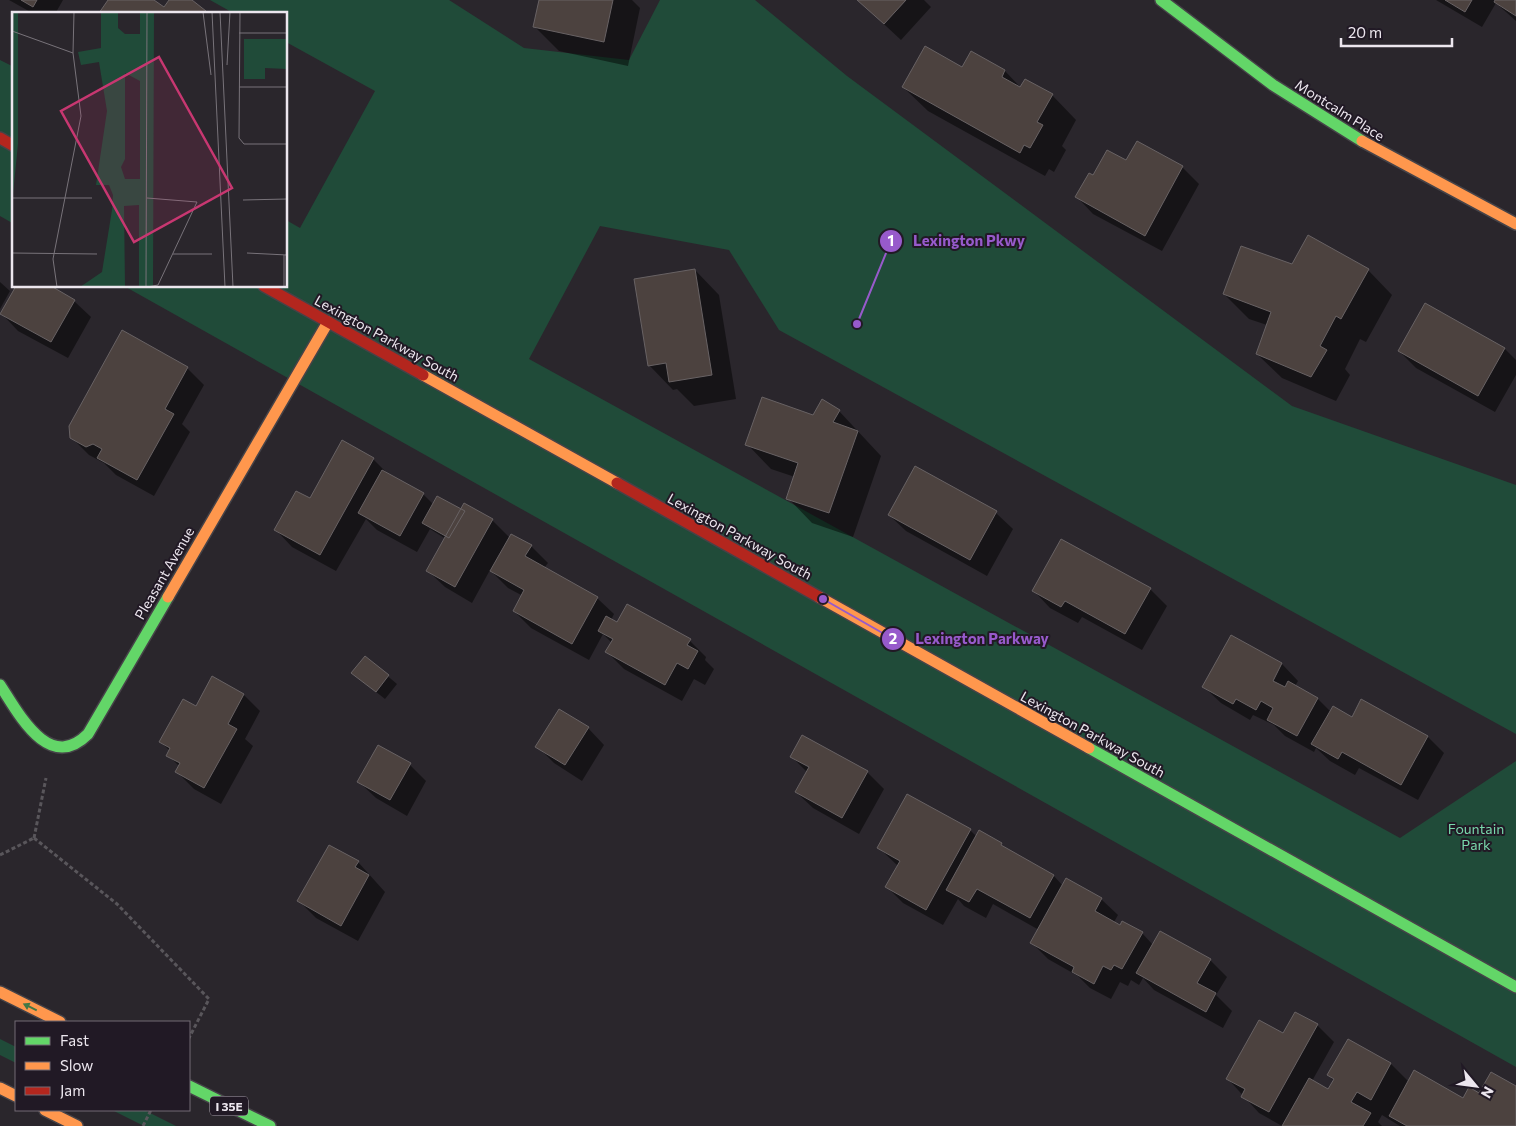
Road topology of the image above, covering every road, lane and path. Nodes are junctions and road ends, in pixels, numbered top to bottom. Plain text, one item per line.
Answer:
1 (1161, 0) edge
2 (0, 138) edge
3 (12, 145) edge
4 (1516, 224) edge
5 (268, 288) edge
6 (328, 322) junction
7 (0, 685) edge
8 (52, 747) junction
9 (34, 838) junction
10 (0, 855) edge
11 (1516, 987) edge
12 (0, 992) edge
13 (58, 1021) edge
14 (190, 1036) edge
15 (190, 1086) edge
16 (0, 1088) edge
17 (15, 1096) edge
18 (46, 1111) edge
19 (150, 1111) edge
20 (77, 1126) edge
21 (143, 1126) edge
22 (270, 1126) edge

1 - 4 main road, Montcalm Place
2 - 3 main road
5 - 6 main road, Lexington Parkway South
6 - 8 main road, Pleasant Avenue
6 - 11 main road, Lexington Parkway South
7 - 8 main road
8 - 9 path
9 - 10 path
9 - 14 path
13 -> 12 main road
15 - 22 main road, I 35E
16 - 17 main road
18 - 20 main road
19 - 21 path

